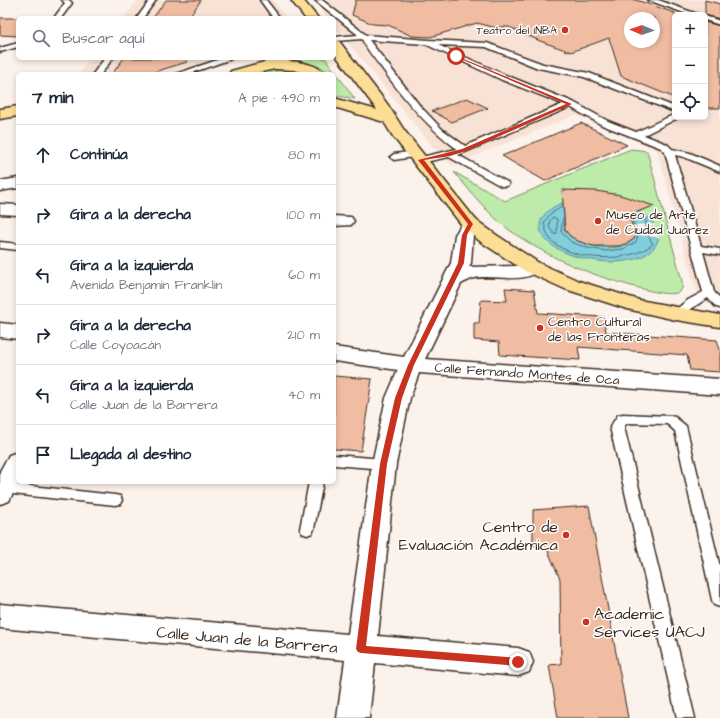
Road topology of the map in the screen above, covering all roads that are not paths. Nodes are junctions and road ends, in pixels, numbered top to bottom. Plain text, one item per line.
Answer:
1 (64, 0) edge
2 (153, 0) edge
3 (262, 0) edge
4 (298, 0) edge
5 (318, 0) edge
6 (651, 0) edge
7 (688, 12) edge
8 (59, 16) edge
9 (141, 16) edge
10 (275, 16) edge
11 (310, 16) edge
12 (708, 19) edge
13 (719, 21) edge
14 (364, 38) junction
15 (336, 39) edge
16 (426, 42) junction
17 (16, 46) edge
18 (336, 47) edge
19 (0, 50) edge
20 (108, 60) edge
21 (224, 60) edge
22 (278, 60) edge
23 (98, 72) edge
24 (186, 72) edge
25 (242, 72) edge
26 (314, 72) edge
27 (336, 103) edge
28 (570, 104) junction
29 (672, 109) edge
30 (16, 113) edge
31 (390, 119) junction
32 (672, 119) edge
33 (2, 124) edge
34 (637, 135) junction
35 (388, 149) dead end
36 (464, 150) junction
37 (669, 151) junction
38 (450, 154) junction
39 (418, 157) junction
40 (720, 169) edge
41 (16, 183) edge
42 (504, 184) dead end
43 (0, 186) edge
44 (0, 209) edge
45 (16, 210) edge
46 (470, 224) junction
47 (0, 245) edge
48 (16, 247) edge
49 (697, 248) junction
50 (720, 252) edge
51 (532, 268) junction
52 (453, 280) junction
53 (709, 293) junction
54 (720, 305) edge
55 (676, 314) junction
56 (720, 321) edge
57 (0, 330) edge
58 (16, 332) edge
59 (336, 354) edge
60 (411, 365) junction
61 (720, 387) edge
62 (336, 460) edge
63 (384, 464) junction
64 (16, 465) edge
65 (316, 484) edge
66 (2, 491) edge
67 (115, 500) dead end
68 (307, 529) dead end
69 (720, 600) edge
70 (0, 616) edge
71 (361, 649) junction
72 (518, 662) dead end
73 (353, 718) edge
74 (686, 718) edge

1 - 8 lane
2 - 9 lane
3 - 10 lane
4 - 11 main road
5 - 14 lane
6 - 7 lane
12 - 13 lane
14 - 15 lane
14 - 16 lane
14 - 36 lane
16 - 28 lane
16 - 29 lane
17 - 19 lane
18 - 31 main road
20 - 23 lane
21 - 24 lane
22 - 25 main road
22 - 26 main road
27 - 31 main road
28 - 34 lane
28 - 36 lane
30 - 33 main road
31 - 39 main road
32 - 34 lane
34 - 37 lane
35 - 39 lane
36 - 38 lane
37 - 40 lane
37 - 49 lane
38 - 39 lane
38 - 42 lane
39 - 46 main road
41 - 43 street
44 - 45 street
46 - 51 main road
46 - 52 street
47 - 48 lane
49 - 50 lane
49 - 53 lane
51 - 52 street
51 - 55 main road
52 - 60 street
53 - 54 lane
53 - 55 lane
55 - 56 main road
57 - 58 street
59 - 60 street, Calle Fernando Montes de Oca
60 - 61 street, Calle Fernando Montes de Oca
60 - 63 street
62 - 63 lane
63 - 71 street
64 - 66 street
65 - 68 lane
66 - 67 lane
69 - 74 lane
70 - 71 street, Calle Juan de la Barrera
71 - 72 street, Calle Juan de la Barrera
71 - 73 street

